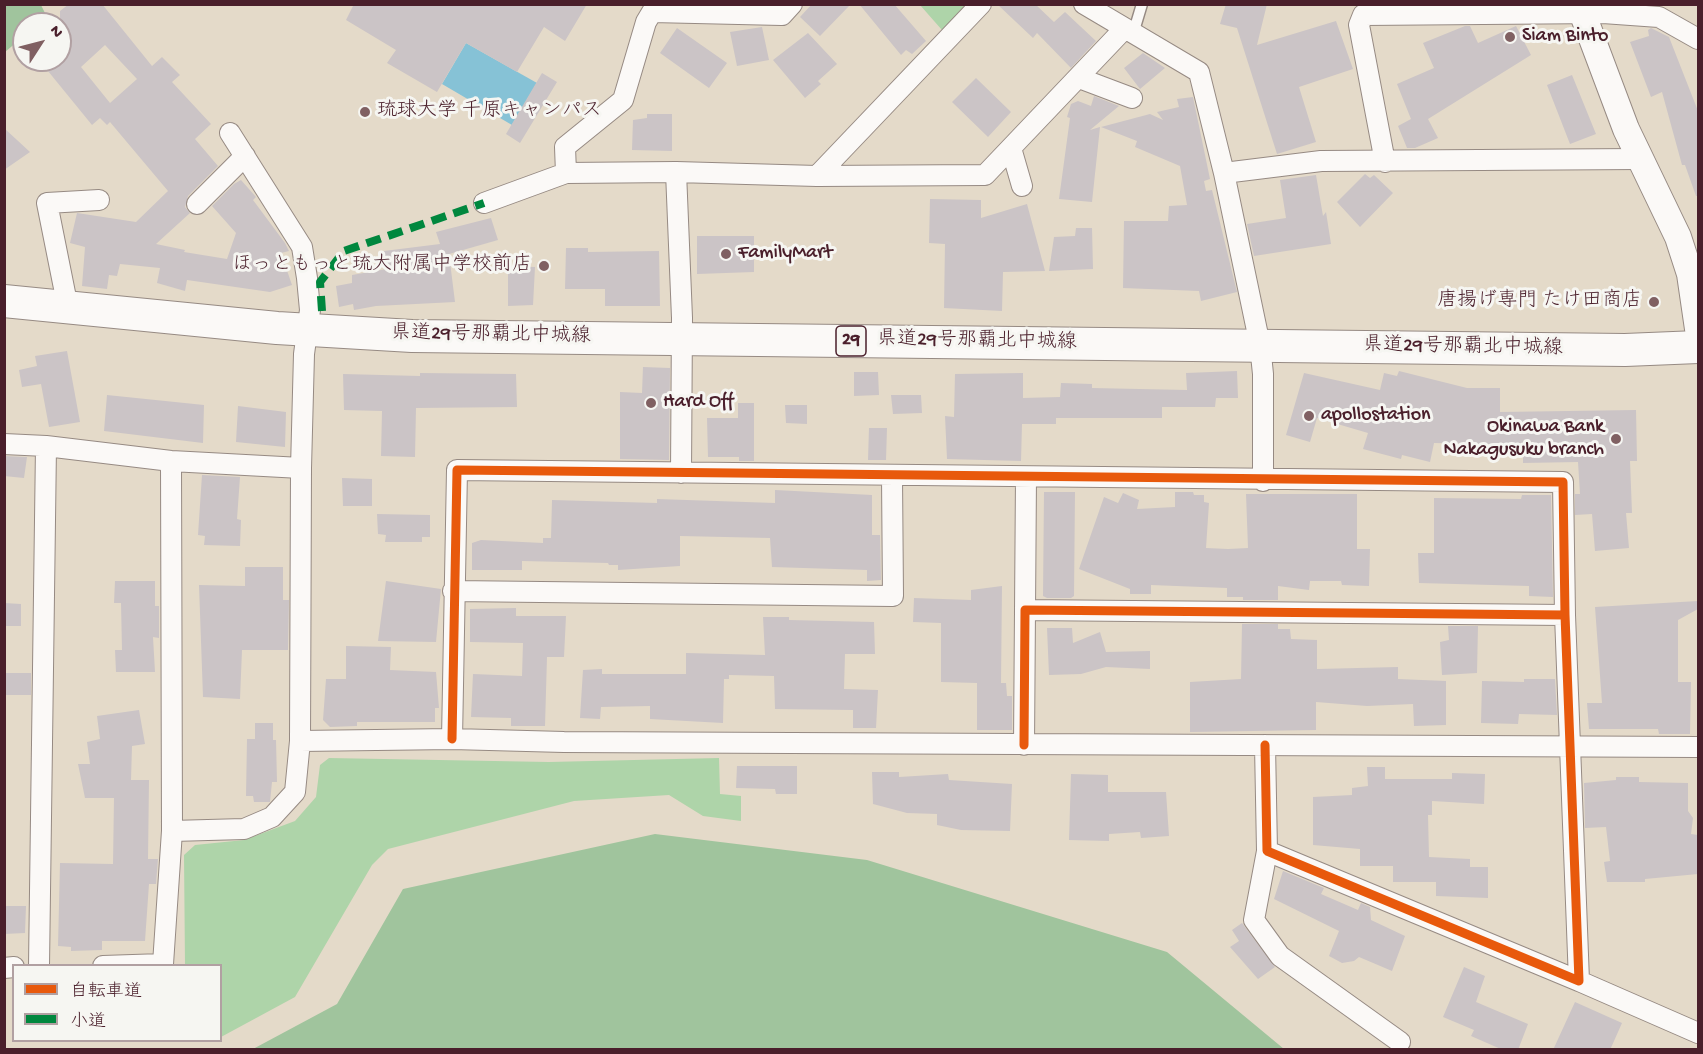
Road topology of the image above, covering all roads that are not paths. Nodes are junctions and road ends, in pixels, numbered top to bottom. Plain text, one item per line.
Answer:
1 (792, 4) edge
2 (981, 4) edge
3 (1084, 4) edge
4 (1142, 4) edge
5 (655, 8) edge
6 (1581, 9) edge
7 (1128, 32) junction
8 (1698, 39) edge
9 (1079, 78) junction
10 (1131, 98) dead end
11 (230, 133) dead end
12 (1011, 148) junction
13 (245, 156) junction
14 (1639, 159) junction
15 (1385, 162) junction
16 (676, 172) junction
17 (1224, 172) junction
18 (566, 173) junction
19 (818, 176) junction
20 (1022, 186) dead end
21 (99, 200) dead end
22 (484, 203) dead end
23 (197, 204) dead end
24 (4, 301) edge
25 (68, 308) junction
26 (1698, 329) edge
27 (307, 330) junction
28 (682, 340) junction
29 (1260, 345) junction
30 (1698, 347) edge
31 (4, 444) edge
32 (46, 446) junction
33 (171, 461) junction
34 (301, 468) junction
35 (681, 473) junction
36 (892, 477) junction
37 (1026, 477) junction
38 (1263, 481) junction
39 (453, 591) junction
40 (1025, 610) junction
41 (1565, 615) junction
42 (452, 739) junction
43 (300, 741) junction
44 (1024, 745) junction
45 (1265, 745) junction
46 (1698, 747) edge
47 (1570, 748) junction
48 (172, 831) junction
49 (1267, 850) junction
50 (39, 964) edge
51 (163, 964) edge
52 (1579, 981) junction
53 (1698, 1033) edge
54 (1400, 1042) dead end

1 - 5 street
2 - 19 street
3 - 7 street
4 - 7 lane
5 - 18 street
6 - 8 street
6 - 14 street
6 - 15 street
7 - 9 street
7 - 17 street
9 - 10 street
9 - 12 street
11 - 13 street
12 - 19 street
12 - 20 street
13 - 23 street
13 - 27 street
14 - 15 street
14 - 26 street
15 - 17 street
16 - 18 street
16 - 19 street
16 - 28 street
17 - 29 street
18 - 22 street
21 - 25 street
24 - 25 main road, 県道29号那覇北中城線 / 29
25 - 27 main road, 県道29号那覇北中城線 / 29
27 - 28 main road, 県道29号那覇北中城線 / 29
27 - 34 street
28 - 29 main road, 県道29号那覇北中城線 / 29
28 - 35 street
29 - 30 main road, 県道29号那覇北中城線 / 29
29 - 38 street
31 - 32 street
32 - 33 street
32 - 50 street
33 - 34 street
33 - 48 street
34 - 43 street
35 - 36 street
35 - 39 street
36 - 37 street
36 - 39 street
37 - 38 street
37 - 40 street
38 - 41 street
39 - 42 street
40 - 41 street
40 - 44 street
41 - 47 street
42 - 43 street
42 - 44 street
43 - 48 street
44 - 45 street
45 - 47 street
45 - 49 street
46 - 47 street
47 - 52 street
48 - 51 street
49 - 52 street
49 - 54 street
52 - 53 street

